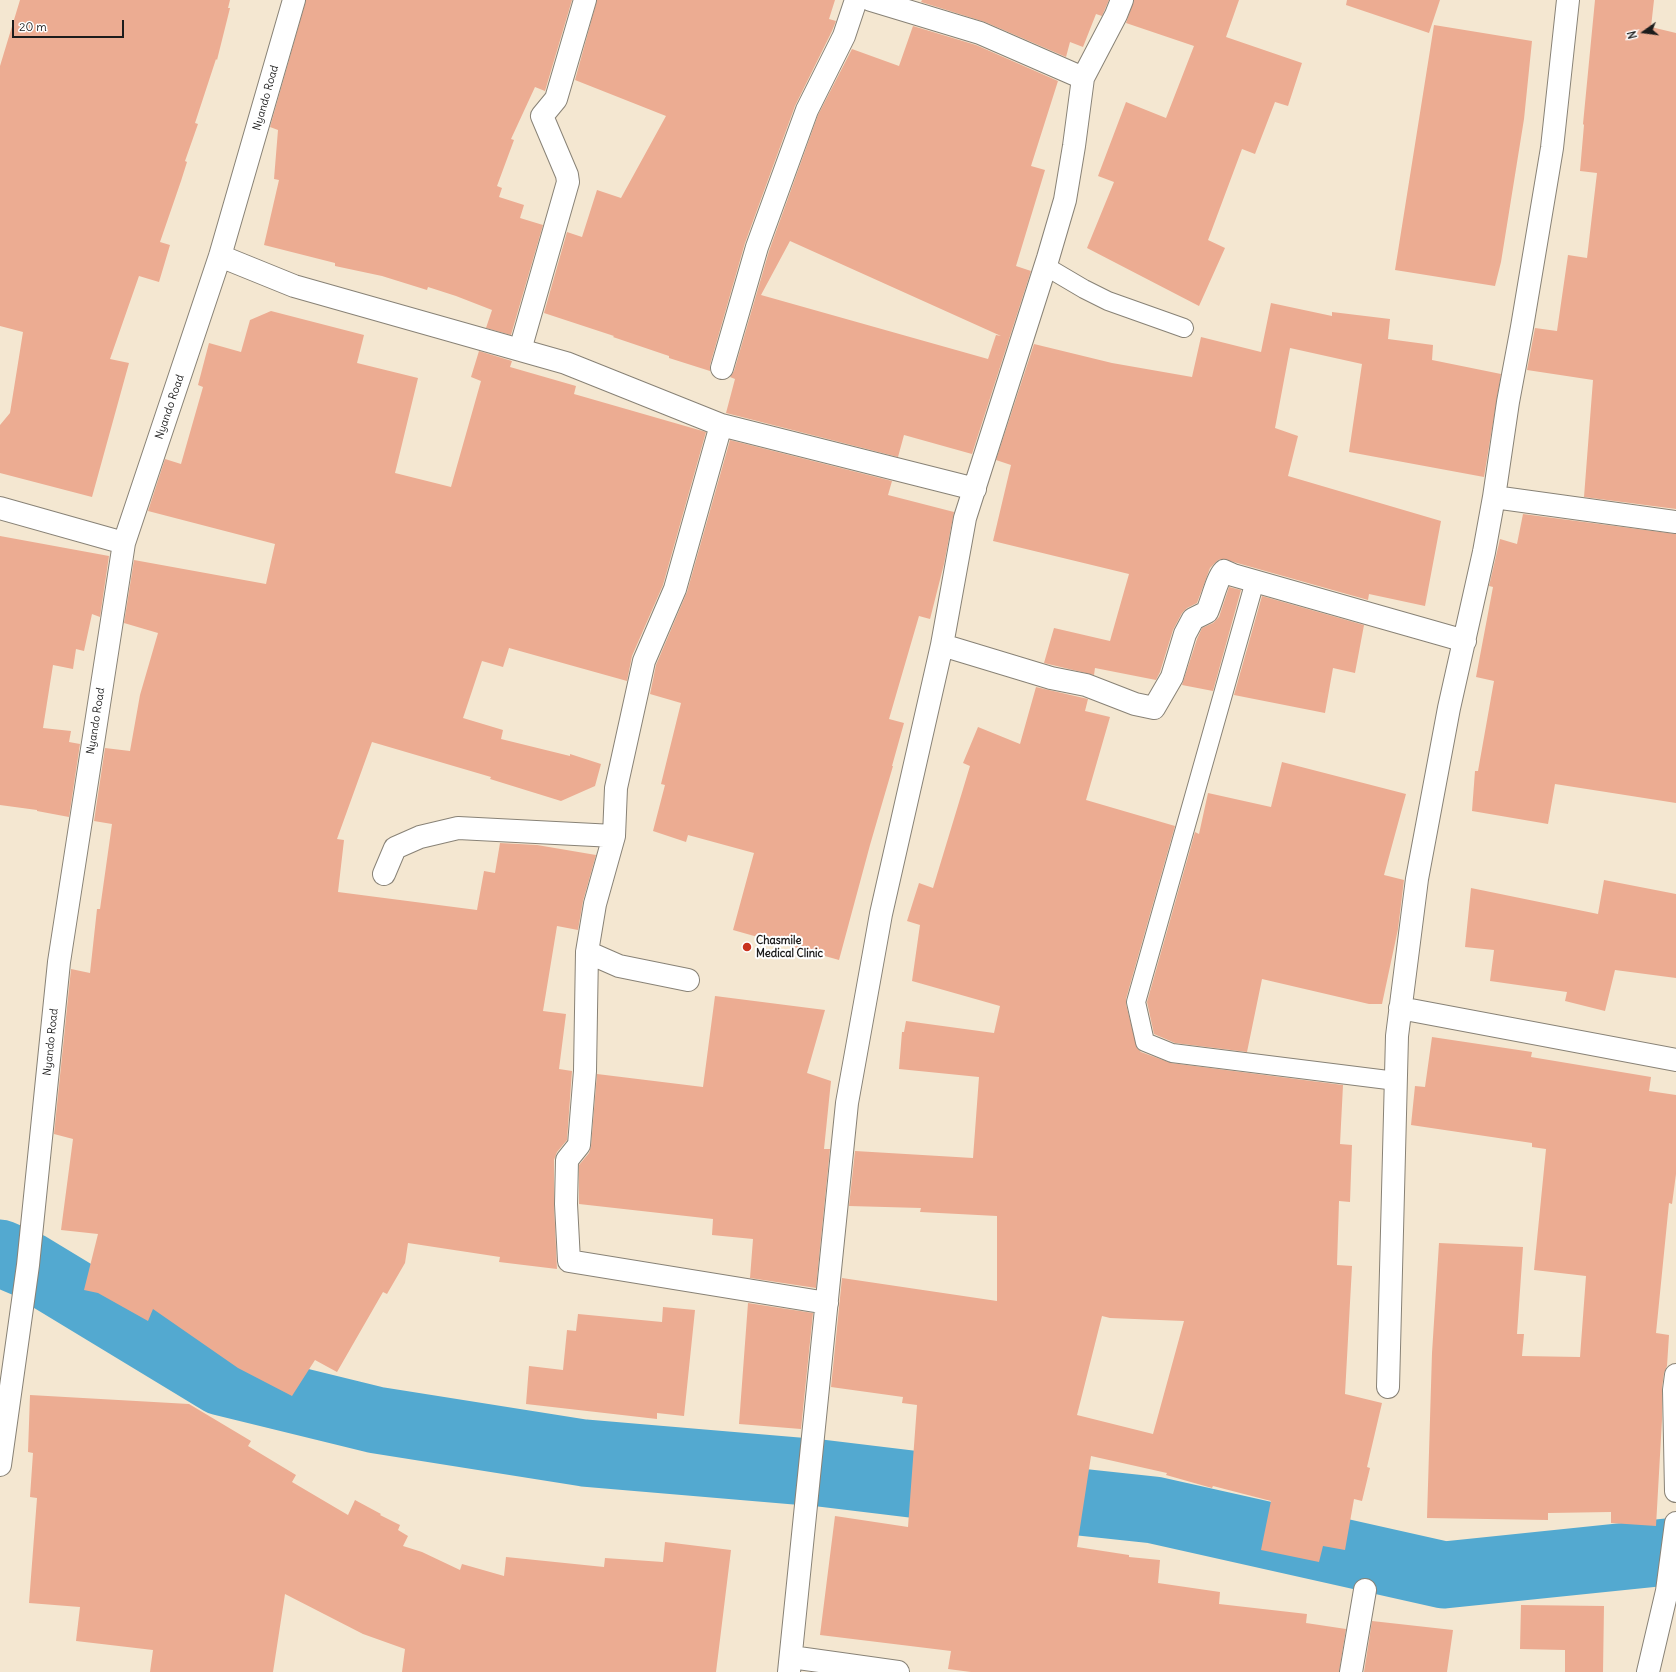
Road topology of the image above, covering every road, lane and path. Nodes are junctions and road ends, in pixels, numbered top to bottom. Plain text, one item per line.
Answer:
1 (294, 0) edge
2 (585, 0) edge
3 (856, 0) edge
4 (871, 0) edge
5 (1122, 0) edge
6 (1568, 0) edge
7 (1083, 78) junction
8 (220, 256) junction
9 (1045, 266) junction
10 (1184, 328) dead end
11 (520, 350) junction
12 (722, 368) dead end
13 (721, 424) junction
14 (975, 489) junction
15 (1494, 497) junction
16 (0, 508) edge
17 (1676, 522) edge
18 (124, 543) junction
19 (1255, 581) junction
20 (1465, 641) junction
21 (942, 645) junction
22 (614, 836) junction
23 (384, 874) dead end
24 (587, 952) junction
25 (688, 980) dead end
26 (1400, 1008) junction
27 (1676, 1060) edge
28 (1396, 1081) junction
29 (827, 1303) junction
30 (1676, 1375) edge
31 (1388, 1387) dead end
32 (3, 1427) edge
33 (0, 1465) edge
34 (1676, 1491) edge
35 (1676, 1523) edge
36 (1365, 1590) dead end
37 (790, 1665) edge
38 (898, 1672) edge
39 (1351, 1672) edge
40 (1648, 1672) edge

1 - 8 street, Nyando Road
2 - 11 street
3 - 12 street
4 - 7 street
5 - 7 street
6 - 15 street
7 - 9 street
8 - 11 street
8 - 18 street, Nyando Road
9 - 10 lane
9 - 14 street
11 - 13 street
13 - 14 street
13 - 22 street
14 - 21 street
15 - 17 street
15 - 20 street
16 - 18 street
18 - 32 street, Nyando Road
19 - 20 street
19 - 21 street
19 - 28 lane
20 - 26 street
21 - 29 street
22 - 23 street
22 - 24 street
24 - 25 street
24 - 29 street
26 - 27 street
26 - 28 street
28 - 31 street
29 - 37 street
30 - 34 street
32 - 33 street, Nyando Road
35 - 40 street
36 - 39 street
37 - 38 street

